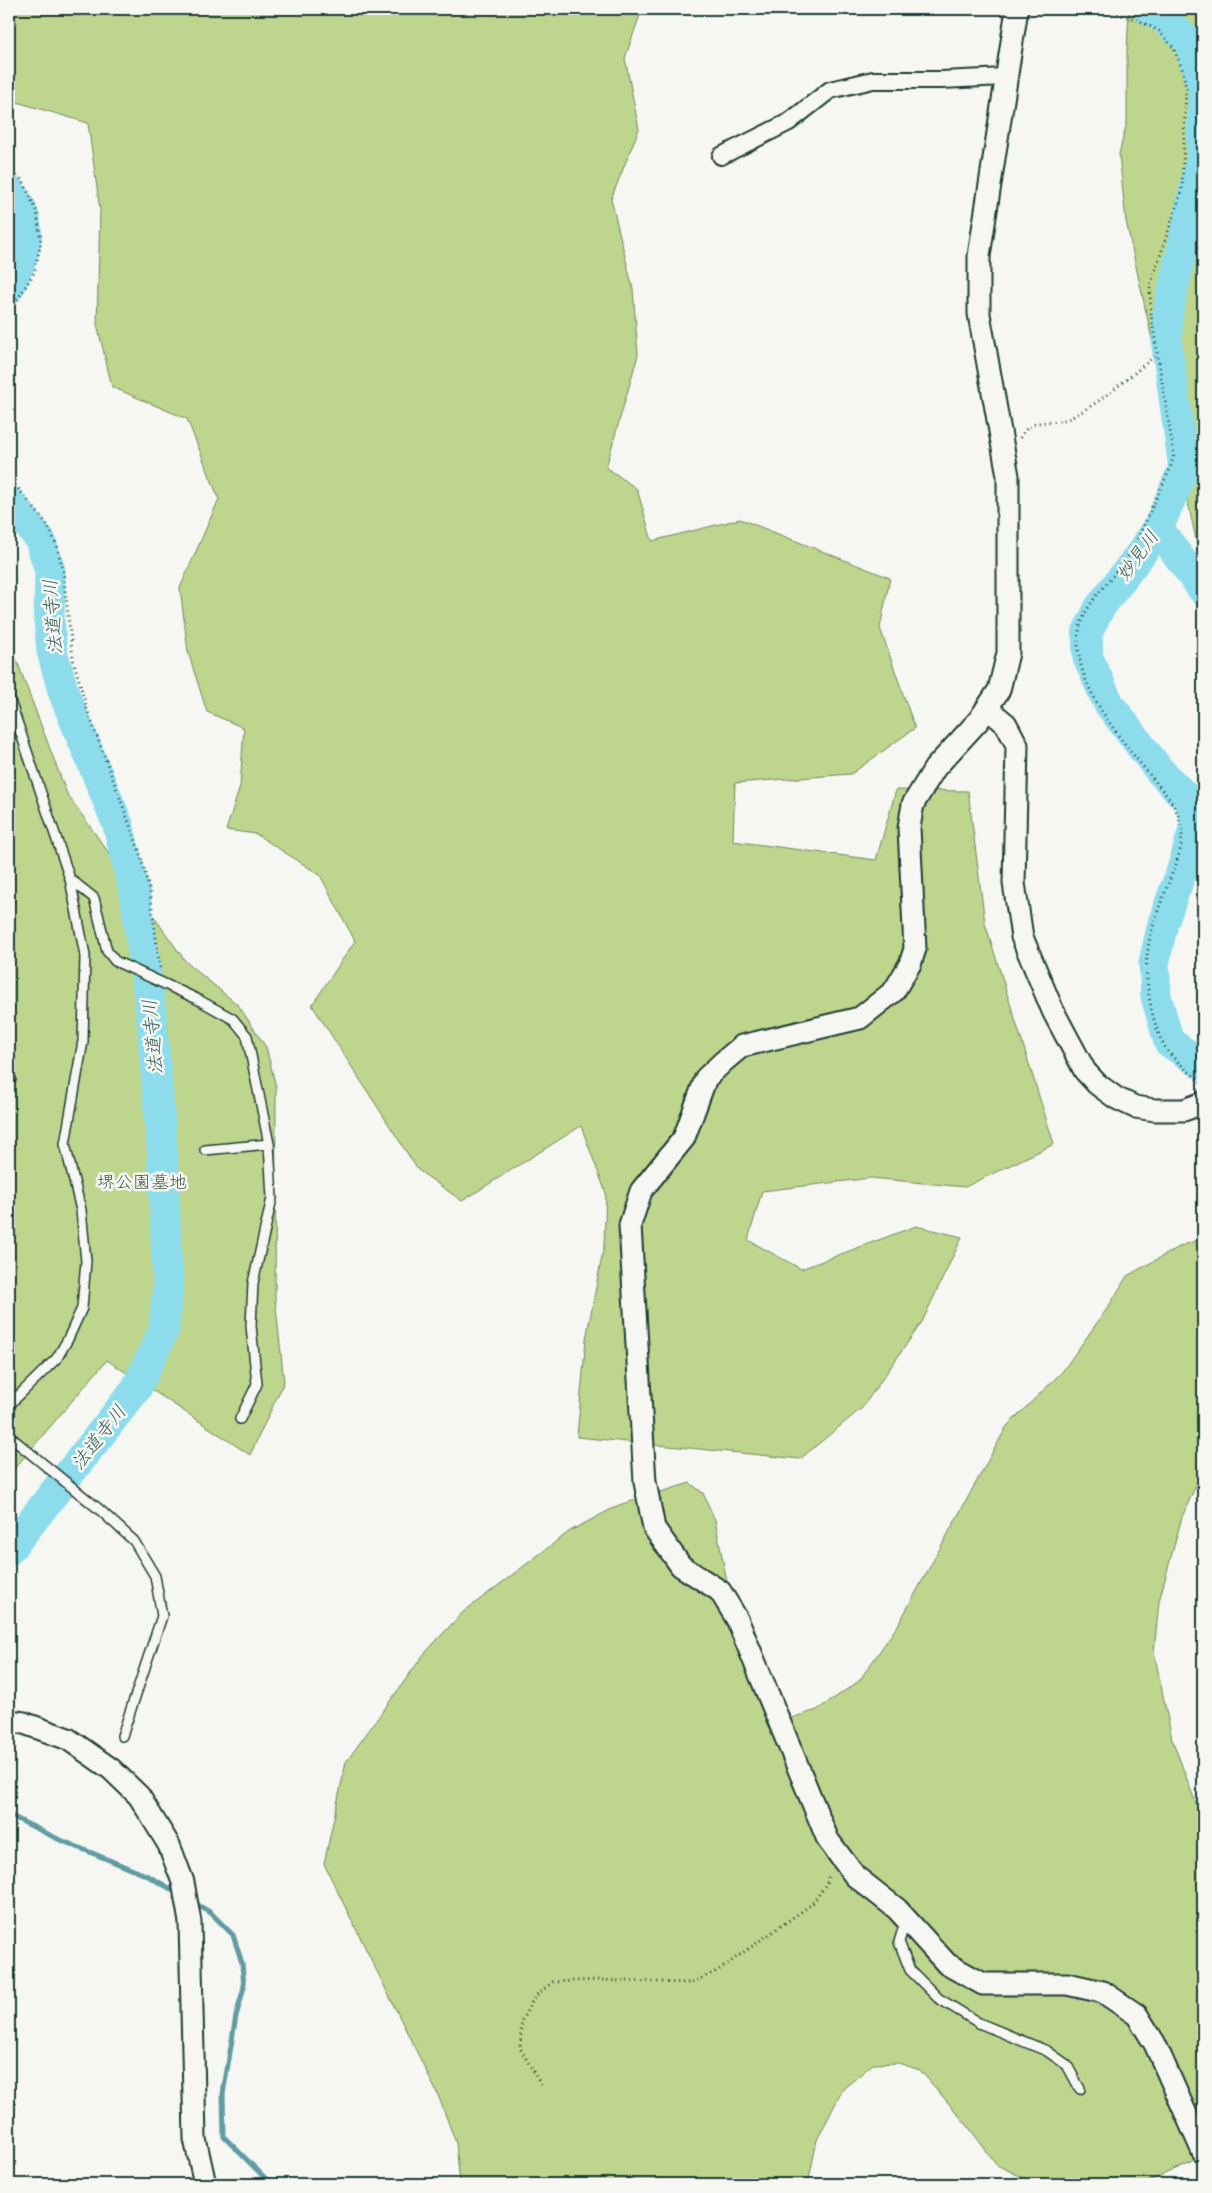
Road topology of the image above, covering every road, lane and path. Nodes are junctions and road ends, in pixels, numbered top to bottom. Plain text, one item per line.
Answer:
1 (1016, 9) edge
2 (1104, 9) edge
3 (1006, 77) junction
4 (721, 156) dead end
5 (9, 169) edge
6 (9, 313) edge
7 (1157, 354) junction
8 (1020, 439) dead end
9 (9, 477) edge
10 (9, 700) edge
11 (987, 708) junction
12 (70, 879) junction
13 (161, 982) junction
14 (1203, 1085) edge
15 (1203, 1103) edge
16 (269, 1144) junction
17 (205, 1150) dead end
18 (9, 1405) edge
19 (240, 1419) dead end
20 (9, 1436) edge
21 (9, 1720) edge
22 (122, 1736) dead end
23 (835, 1850) junction
24 (906, 1919) junction
25 (541, 2085) dead end
26 (1080, 2089) dead end
27 (1203, 2152) edge
28 (205, 2184) edge

1 - 3 street
2 - 7 path
3 - 4 street
3 - 11 street
5 - 6 path
7 - 8 path
7 - 14 path
9 - 13 path
10 - 12 lane
11 - 15 street
11 - 23 street
12 - 13 lane
12 - 18 lane
13 - 16 lane
16 - 17 lane
16 - 19 lane
20 - 22 lane
21 - 28 street
23 - 24 street
23 - 25 path
24 - 26 lane
24 - 27 street

